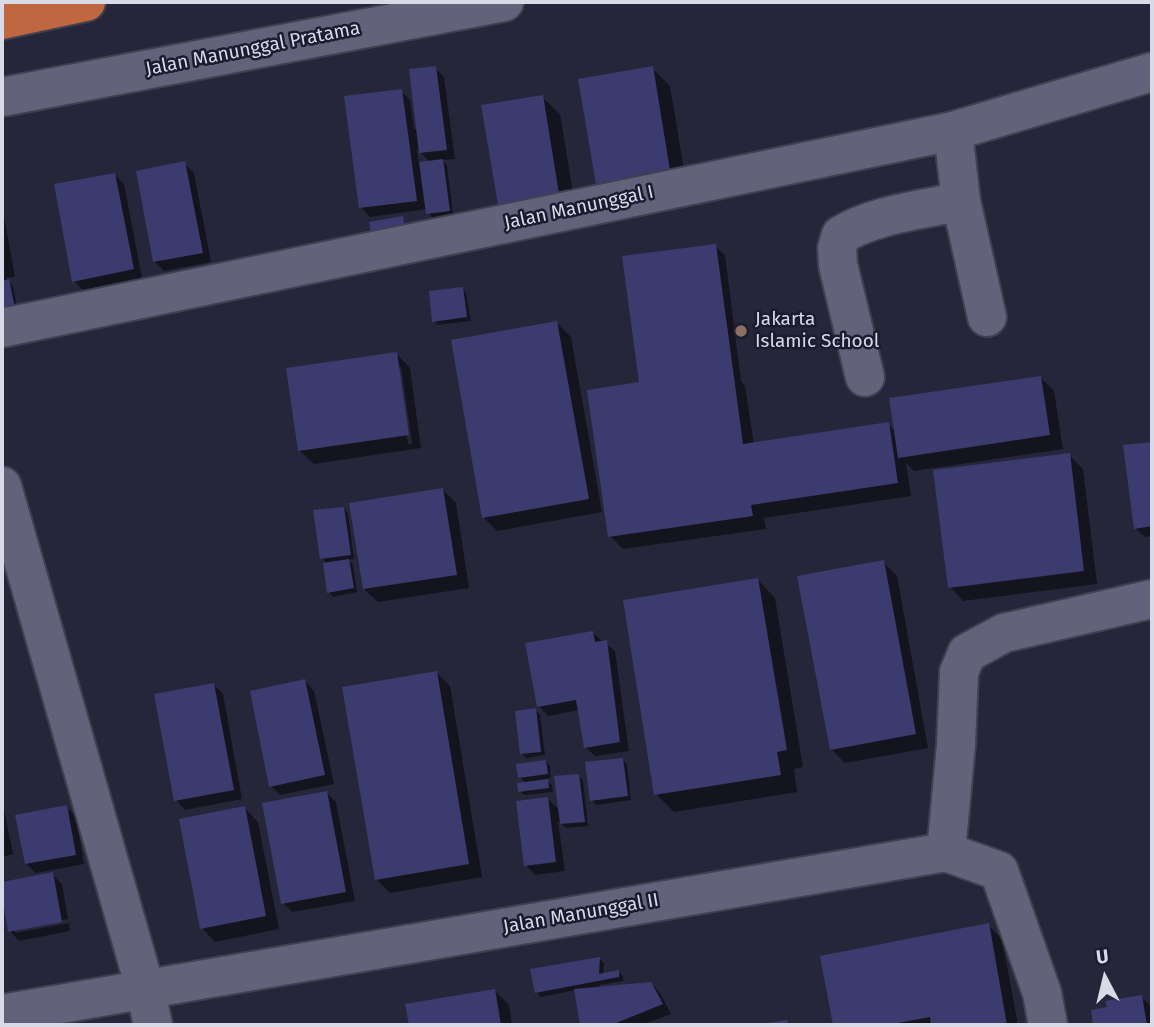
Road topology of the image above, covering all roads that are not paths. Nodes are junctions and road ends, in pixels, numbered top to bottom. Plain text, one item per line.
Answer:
1 (86, 2) edge
2 (504, 2) edge
3 (2, 20) edge
4 (1152, 72) edge
5 (2, 97) edge
6 (953, 131) junction
7 (961, 201) junction
8 (987, 317) dead end
9 (2, 328) edge
10 (865, 377) dead end
11 (2, 486) edge
12 (1152, 598) edge
13 (946, 852) junction
14 (145, 988) junction
15 (2, 1014) edge
16 (153, 1025) edge
17 (1048, 1025) edge

1 - 3 highway
2 - 5 street, Jalan Manunggal Pratama
4 - 6 street, Jalan Manunggal I
6 - 7 street
6 - 9 street, Jalan Manunggal I
7 - 8 street
7 - 10 street
11 - 14 street
12 - 13 street
13 - 14 street, Jalan Manunggal II
13 - 17 street, Jalan Manunggal II
14 - 15 street, Jalan Manunggal II
14 - 16 street

